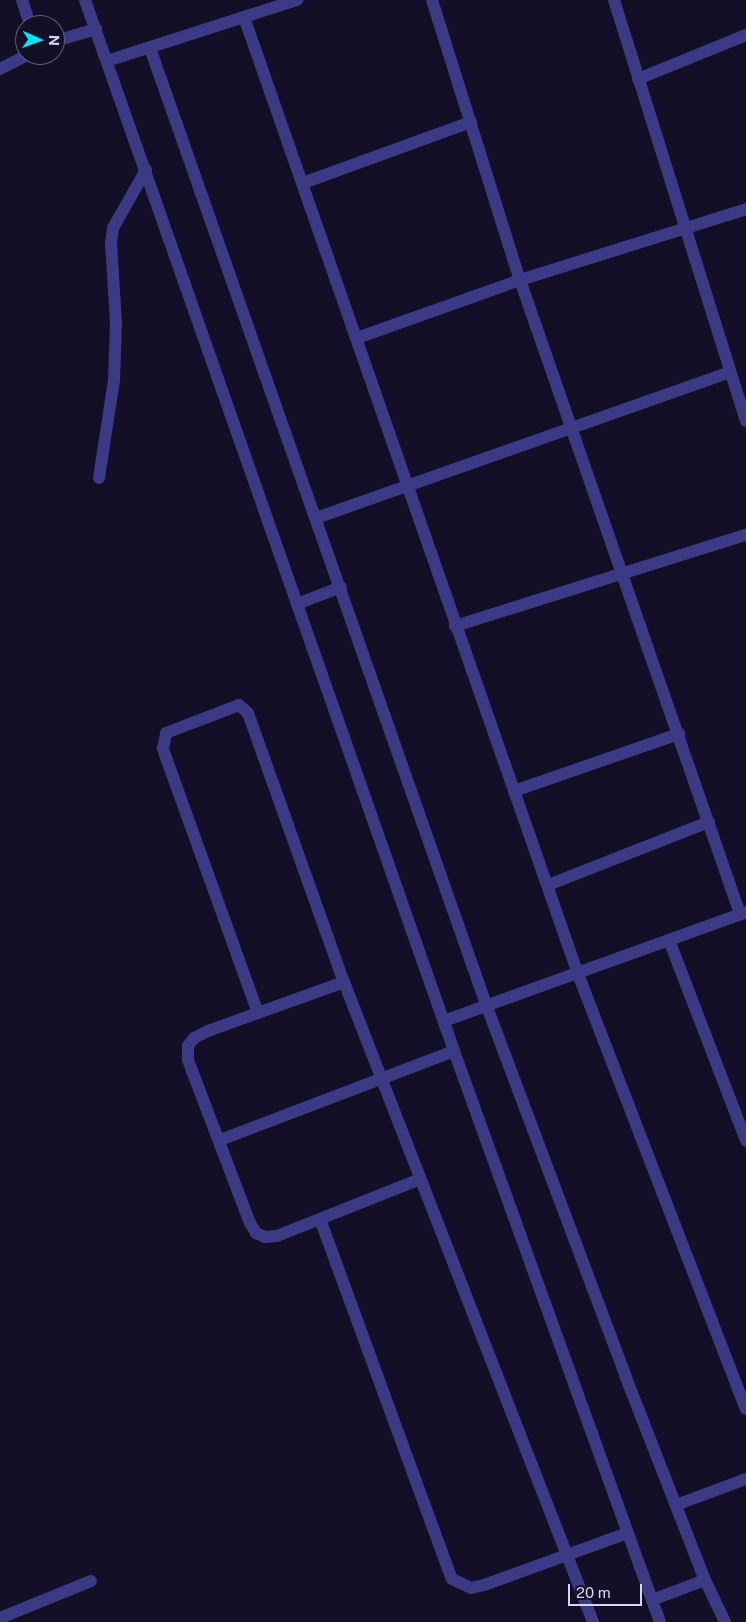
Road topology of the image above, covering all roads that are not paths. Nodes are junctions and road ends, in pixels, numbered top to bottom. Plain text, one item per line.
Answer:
1 (22, 0) edge
2 (84, 0) edge
3 (297, 0) edge
4 (432, 0) edge
5 (614, 0) edge
6 (27, 15) edge
7 (244, 17) junction
8 (96, 29) junction
9 (746, 35) edge
10 (65, 38) edge
11 (150, 48) junction
12 (107, 61) junction
13 (15, 62) edge
14 (0, 69) edge
15 (638, 80) junction
16 (471, 122) junction
17 (146, 170) junction
18 (302, 183) junction
19 (746, 209) edge
20 (683, 228) junction
21 (520, 280) junction
22 (357, 338) junction
23 (730, 372) junction
24 (746, 421) edge
25 (572, 428) junction
26 (99, 478) dead end
27 (407, 485) junction
28 (316, 518) junction
29 (746, 535) edge
30 (622, 572) junction
31 (341, 588) junction
32 (297, 604) junction
33 (456, 626) junction
34 (678, 734) junction
35 (514, 791) junction
36 (709, 822) junction
37 (548, 885) junction
38 (743, 913) edge
39 (669, 940) junction
40 (578, 974) junction
41 (344, 982) junction
42 (487, 1007) junction
43 (258, 1013) junction
44 (444, 1021) junction
45 (454, 1051) junction
46 (383, 1078) junction
47 (220, 1140) junction
48 (746, 1141) edge
49 (420, 1179) junction
50 (320, 1219) junction
51 (746, 1408) edge
52 (746, 1479) edge
53 (676, 1505) junction
54 (628, 1533) junction
55 (568, 1556) junction
56 (705, 1580) junction
57 (91, 1581) dead end
58 (652, 1600) junction
59 (0, 1618) edge
60 (593, 1622) edge
61 (660, 1622) edge
62 (726, 1622) edge

1 - 6 street
2 - 8 street
3 - 7 street
4 - 16 street
5 - 15 street
7 - 11 street
7 - 18 street
8 - 10 street
8 - 12 street
9 - 15 street
11 - 12 street
11 - 28 street
12 - 17 street
13 - 14 street
15 - 20 street
16 - 18 street
16 - 21 street
17 - 26 street
17 - 32 street
18 - 22 street
19 - 20 street
20 - 21 street
20 - 23 street
21 - 22 street
21 - 25 street
22 - 27 street
23 - 24 street
23 - 25 street
25 - 27 street
25 - 30 street
27 - 28 street
27 - 33 street
28 - 31 street
29 - 30 street
30 - 33 street
30 - 34 street
31 - 32 street
31 - 42 street
32 - 44 street
33 - 35 street
34 - 35 street
34 - 36 street
35 - 37 street
36 - 37 street
36 - 38 street
37 - 40 street
38 - 39 street
39 - 40 street
39 - 48 street
40 - 42 street
40 - 51 street
41 - 43 street
41 - 43 street
41 - 46 street
42 - 44 street
42 - 53 street
43 - 47 street
44 - 45 street
45 - 46 street
45 - 54 street
46 - 47 street
46 - 49 street
47 - 50 street
49 - 50 street
49 - 55 street
50 - 55 street
52 - 53 street
53 - 56 street
54 - 55 street
54 - 58 street
55 - 60 street
56 - 58 street
56 - 62 street
57 - 59 street
58 - 61 street

